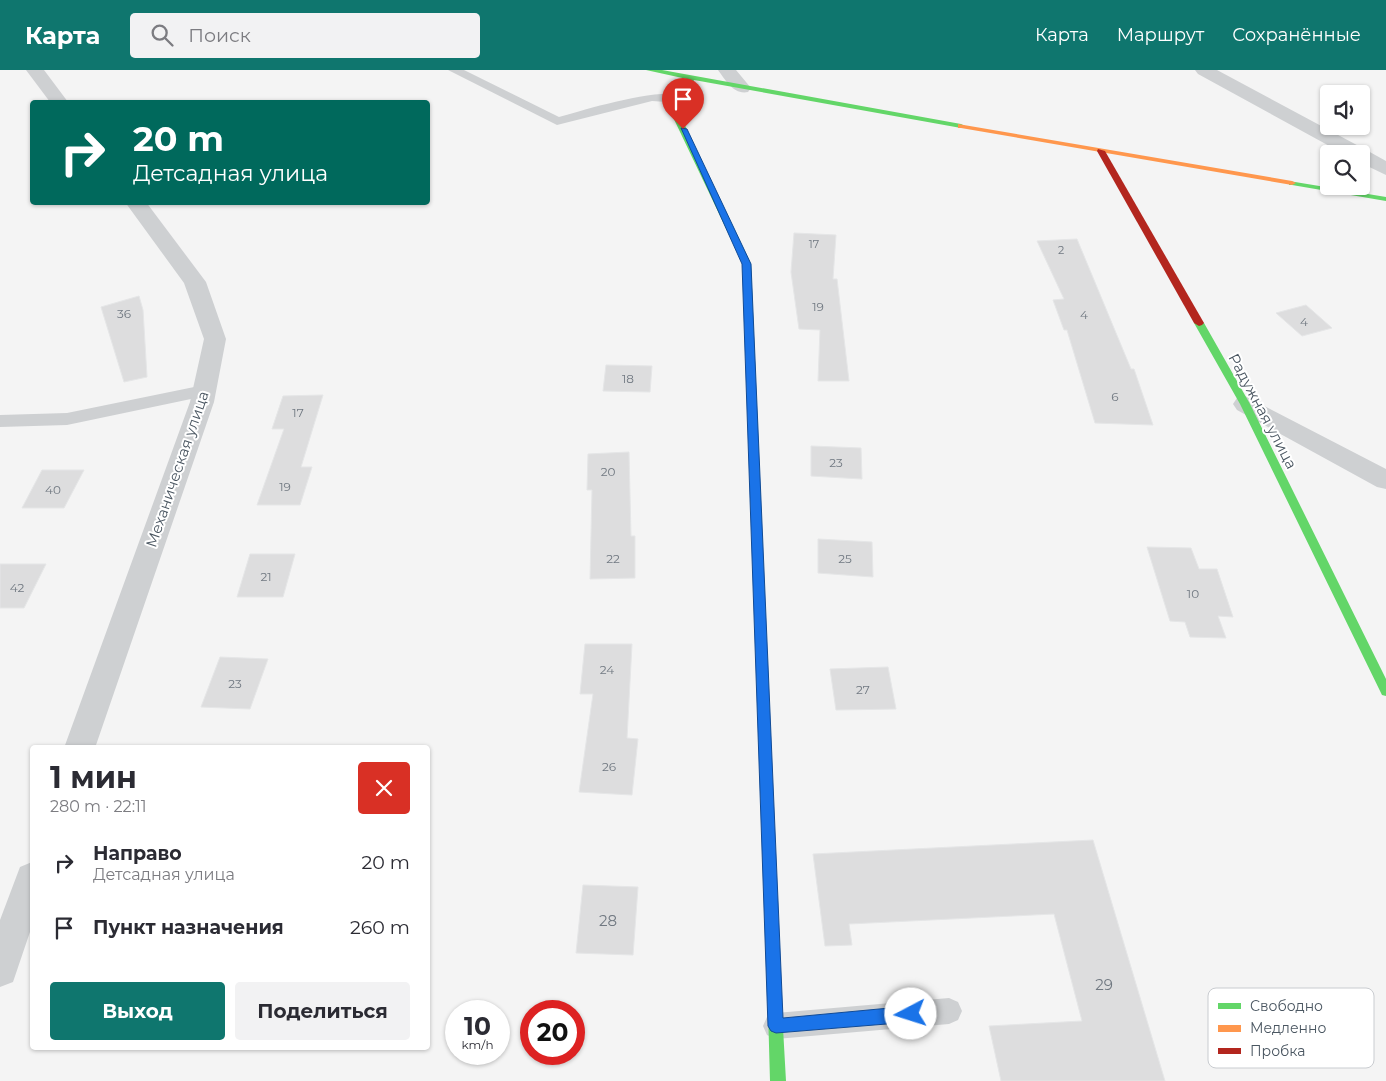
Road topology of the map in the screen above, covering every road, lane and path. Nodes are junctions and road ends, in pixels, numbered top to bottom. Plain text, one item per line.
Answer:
1 (35, 70) edge
2 (454, 70) edge
3 (650, 70) edge
4 (727, 70) edge
5 (1204, 70) edge
6 (691, 78) junction
7 (742, 88) junction
8 (681, 99) junction
9 (58, 100) edge
10 (1343, 145) edge
11 (1101, 151) junction
12 (1370, 160) edge
13 (1386, 169) edge
14 (1386, 199) edge
15 (137, 205) edge
16 (204, 391) junction
17 (1245, 404) junction
18 (0, 422) edge
19 (1386, 480) edge
20 (1386, 691) edge
21 (80, 745) edge
22 (30, 884) edge
23 (0, 969) edge
24 (949, 1011) dead end
25 (776, 1026) junction
26 (778, 1081) edge

1 - 9 street
2 - 8 lane
3 - 6 street
4 - 7 street
5 - 10 street
6 - 7 street
6 - 8 street
7 - 11 street
8 - 25 street
11 - 14 street
11 - 17 street, Радужная улица
12 - 13 street
15 - 16 street, Механическая улица
16 - 18 lane
16 - 21 street, Механическая улица
17 - 19 street
17 - 20 street, Радужная улица
22 - 23 street
24 - 25 lane
25 - 26 street

